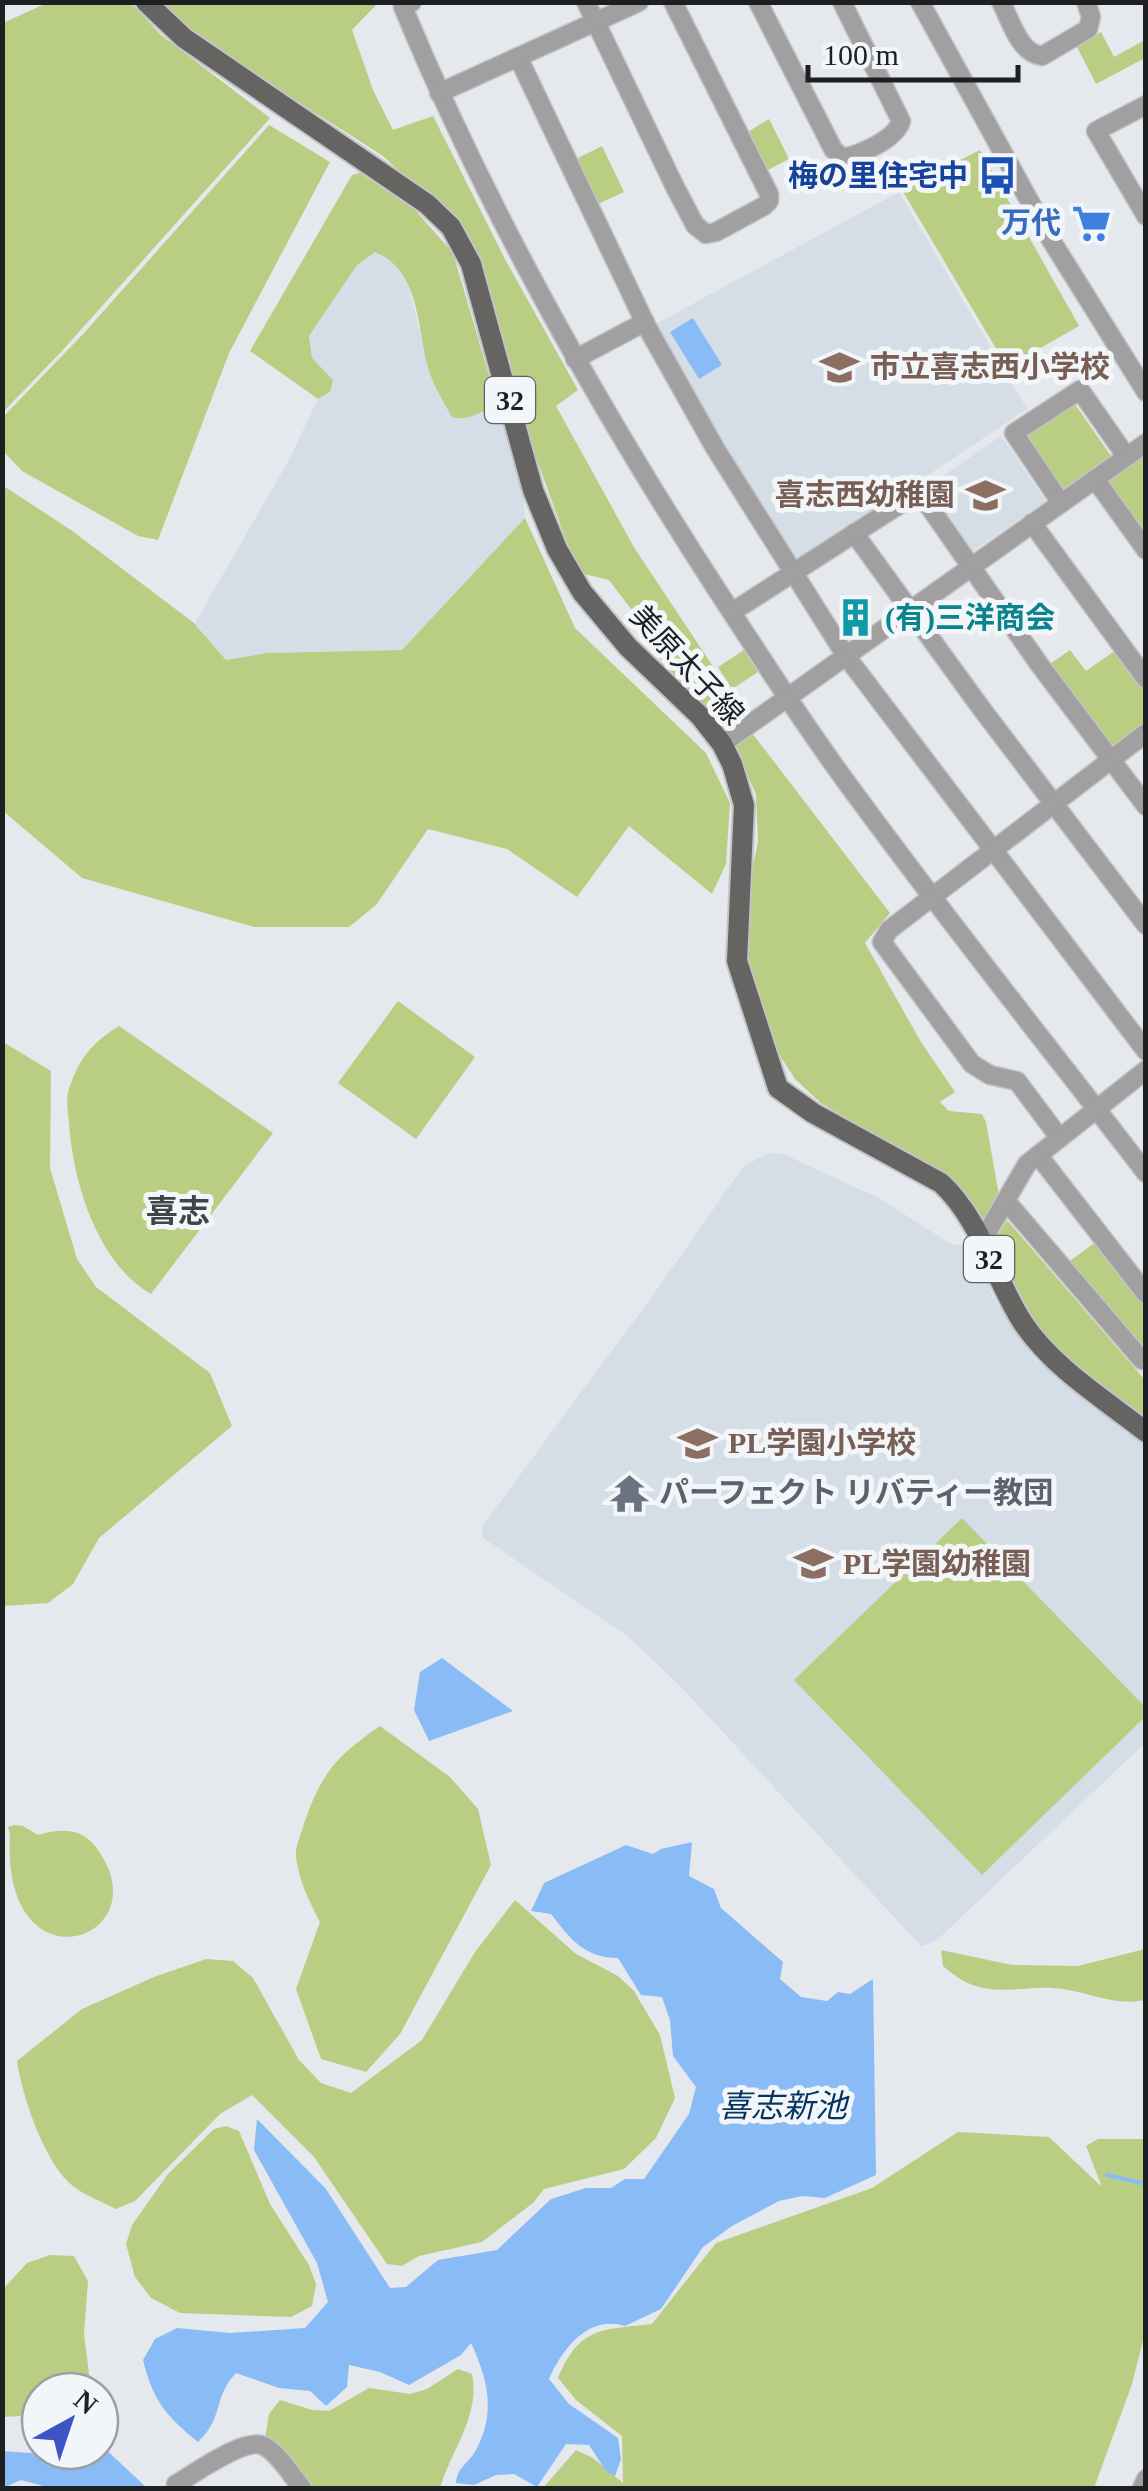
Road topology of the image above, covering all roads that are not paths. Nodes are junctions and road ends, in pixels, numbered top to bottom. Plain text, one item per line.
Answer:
1 (146, 2) edge
2 (412, 2) edge
3 (586, 2) edge
4 (639, 2) edge
5 (673, 2) edge
6 (758, 2) edge
7 (842, 2) edge
8 (920, 2) edge
9 (1001, 2) edge
10 (1086, 2) edge
11 (595, 22) junction
12 (518, 57) junction
13 (439, 94) junction
14 (1146, 104) edge
15 (1146, 216) edge
16 (645, 322) junction
17 (575, 359) junction
18 (1146, 392) edge
19 (1146, 443) edge
20 (1126, 456) junction
21 (1095, 479) junction
22 (1061, 502) junction
23 (1032, 523) junction
24 (854, 534) junction
25 (1146, 550) edge
26 (972, 566) junction
27 (794, 573) junction
28 (910, 610) junction
29 (732, 612) junction
30 (846, 656) junction
31 (1146, 679) edge
32 (786, 698) junction
33 (1146, 734) edge
34 (722, 744) junction
35 (1110, 760) junction
36 (1055, 803) junction
37 (1146, 806) edge
38 (994, 850) junction
39 (933, 897) junction
40 (1146, 925) edge
41 (1146, 1050) edge
42 (1146, 1070) edge
43 (1096, 1108) junction
44 (1058, 1137) junction
45 (1038, 1155) junction
46 (1146, 1173) edge
47 (1006, 1201) junction
48 (982, 1243) junction
49 (1146, 1294) edge
50 (1146, 1358) edge
51 (1146, 1432) edge
52 (176, 2484) dead end
53 (302, 2488) edge

1 - 34 main road, 美原太子線 / 32
2 - 13 street
3 - 11 street
4 - 11 street
5 - 11 street
6 - 7 street
8 - 18 street
9 - 10 street
11 - 12 street
12 - 13 street
12 - 16 street
13 - 17 street
14 - 15 street
16 - 17 street
16 - 27 street
17 - 29 street
19 - 20 street
20 - 21 street
20 - 22 street
21 - 22 street
21 - 25 street
22 - 23 street
23 - 26 street
23 - 31 street
24 - 26 street
24 - 27 street
24 - 28 street
26 - 28 street
26 - 35 street
27 - 29 street
27 - 30 street
28 - 30 street
28 - 36 street
29 - 32 street
30 - 32 street
30 - 38 street
32 - 34 street
32 - 39 street
33 - 35 street
34 - 48 main road, 美原太子線 / 32
35 - 36 street
35 - 37 street
36 - 38 street
36 - 40 street
38 - 39 street
38 - 41 street
39 - 43 street
39 - 44 street
42 - 43 street
43 - 44 street
43 - 46 street
44 - 45 street
45 - 47 street
45 - 49 street
47 - 48 street
47 - 50 street
48 - 51 main road, 美原太子線 / 32
52 - 53 street

